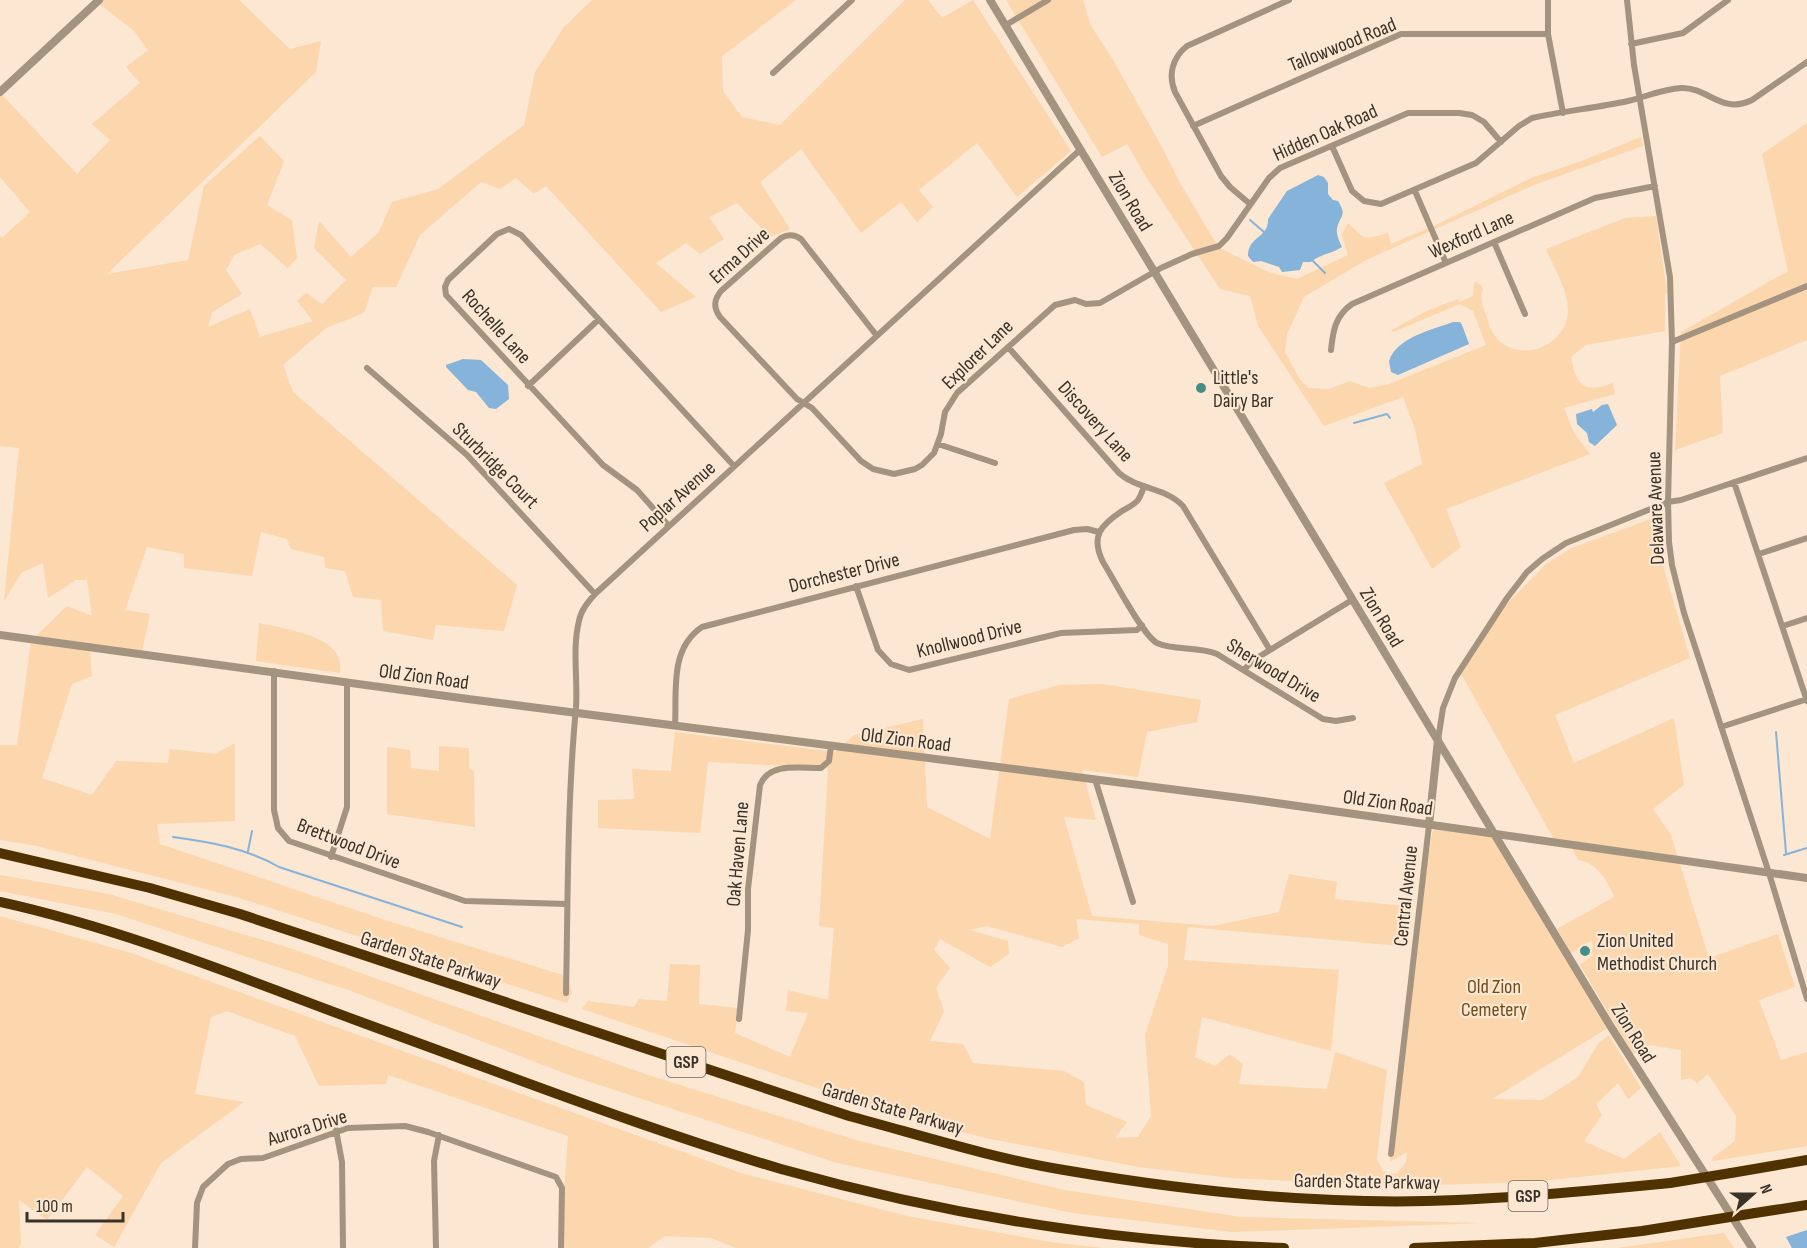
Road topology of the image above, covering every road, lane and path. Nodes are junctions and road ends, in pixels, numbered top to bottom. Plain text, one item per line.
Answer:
1 (99, 0) edge
2 (852, 0) edge
3 (990, 0) edge
4 (1048, 0) edge
5 (1289, 0) edge
6 (1548, 0) edge
7 (1627, 0) edge
8 (1728, 0) edge
9 (1006, 25) junction
10 (1548, 34) junction
11 (1631, 44) junction
12 (1807, 62) edge
13 (772, 73) dead end
14 (0, 92) edge
15 (1639, 97) junction
16 (1563, 112) junction
17 (1193, 126) junction
18 (1502, 142) junction
19 (1332, 146) junction
20 (1080, 149) junction
21 (1655, 186) junction
22 (1415, 191) junction
23 (1250, 204) junction
24 (1494, 242) junction
25 (1446, 263) junction
26 (1154, 272) junction
27 (1807, 286) edge
28 (1525, 314) dead end
29 (598, 320) junction
30 (877, 336) junction
31 (1672, 342) junction
32 (1008, 347) junction
33 (1331, 350) dead end
34 (367, 368) dead end
35 (528, 386) junction
36 (804, 403) junction
37 (938, 444) junction
38 (1807, 458) edge
39 (995, 463) dead end
40 (734, 466) junction
41 (1734, 482) junction
42 (1144, 487) junction
43 (1668, 502) junction
44 (668, 525) junction
45 (1099, 532) junction
46 (1807, 538) edge
47 (1759, 554) junction
48 (856, 586) junction
49 (595, 594) junction
50 (1352, 600) junction
51 (1807, 618) edge
52 (1142, 625) junction
53 (1783, 626) junction
54 (0, 635) edge
55 (1270, 650) junction
56 (1244, 670) junction
57 (274, 672) junction
58 (347, 682) junction
59 (1807, 700) edge
60 (575, 713) junction
61 (1353, 717) dead end
62 (675, 726) junction
63 (1721, 727) junction
64 (1438, 740) junction
65 (831, 746) junction
66 (1095, 779) junction
67 (1429, 825) junction
68 (1494, 835) junction
69 (0, 853) edge
70 (331, 857) junction
71 (1769, 873) junction
72 (1807, 878) edge
73 (0, 902) edge
74 (1133, 902) dead end
75 (567, 904) junction
76 (566, 993) dead end
77 (1807, 999) edge
78 (739, 1019) dead end
79 (336, 1130) junction
80 (440, 1135) junction
81 (1391, 1154) dead end
82 (1807, 1160) edge
83 (1807, 1205) edge
84 (195, 1248) edge
85 (344, 1248) edge
86 (436, 1248) edge
87 (561, 1248) edge
88 (1284, 1248) edge
89 (1414, 1248) edge
90 (1752, 1248) edge

1 - 14 street
2 - 13 street
3 - 9 street, Zion Road
4 - 9 street
5 - 17 street
6 - 10 street
7 - 11 street, Delaware Avenue
8 - 11 street
9 - 20 street, Zion Road
10 - 16 street
10 - 17 street, Tallowwood Road
11 - 15 street, Delaware Avenue
12 - 15 street
15 - 16 street
15 - 21 street, Delaware Avenue
16 - 18 street
17 - 23 street
18 - 19 street, Hidden Oak Road
18 - 22 street
19 - 22 street
19 - 23 street, Hidden Oak Road
20 - 26 street, Zion Road
20 - 30 street, Poplar Avenue
21 - 24 street, Wexford Lane
21 - 31 street, Delaware Avenue
22 - 25 street
23 - 26 street, Hidden Oak Road
24 - 25 street, Wexford Lane
24 - 28 street
25 - 33 street, Wexford Lane
26 - 32 street, Explorer Lane
26 - 50 street, Zion Road
27 - 31 street
29 - 35 street, Rochelle Lane
29 - 35 street, Rochelle Lane
29 - 40 street, Rochelle Lane
30 - 36 street, Poplar Avenue
30 - 36 street, Erma Drive
31 - 43 street, Delaware Avenue
32 - 37 street, Explorer Lane
32 - 42 street, Discovery Lane
34 - 49 street, Sturbridge Court
35 - 44 street, Rochelle Lane
36 - 37 street, Explorer Lane
36 - 40 street, Poplar Avenue
37 - 39 street
38 - 41 street, Central Avenue
40 - 44 street, Poplar Avenue
41 - 43 street, Central Avenue
41 - 47 street
42 - 45 street
42 - 55 street, Discovery Lane
43 - 63 street, Delaware Avenue
43 - 64 street, Central Avenue
44 - 49 street, Poplar Avenue
45 - 48 street, Dorchester Drive
45 - 52 street, Sherwood Drive
46 - 47 street
47 - 53 street
48 - 52 street, Knollwood Drive
48 - 62 street, Dorchester Drive
49 - 60 street, Poplar Avenue
50 - 55 street
50 - 64 street, Zion Road
51 - 53 street
52 - 56 street, Sherwood Drive
53 - 59 street
54 - 57 street, Old Zion Road
55 - 56 street
56 - 61 street, Sherwood Drive
57 - 58 street, Old Zion Road
57 - 70 street, Brettwood Drive
58 - 60 street, Old Zion Road
58 - 70 street
59 - 63 street
60 - 62 street, Old Zion Road
60 - 75 street, Poplar Avenue
62 - 65 street, Old Zion Road
63 - 71 street, Delaware Avenue
64 - 67 street, Central Avenue
64 - 68 street, Zion Road
65 - 66 street, Old Zion Road
65 - 78 street, Oak Haven Lane
66 - 67 street, Old Zion Road
66 - 74 street
67 - 68 street, Old Zion Road
67 - 81 street, Central Avenue
68 - 71 street, Old Zion Road
68 - 90 street, Zion Road
69 - 82 highway, Garden State Parkway / GSP, bridge
70 - 75 street, Brettwood Drive
71 - 72 street, Old Zion Road
71 - 77 street, Delaware Avenue
73 - 88 highway
75 - 76 street, Poplar Avenue
79 - 80 street, Aurora Drive
79 - 84 street, Aurora Drive
79 - 85 street
80 - 86 street
80 - 87 street, Aurora Drive
83 - 89 highway, bridge

